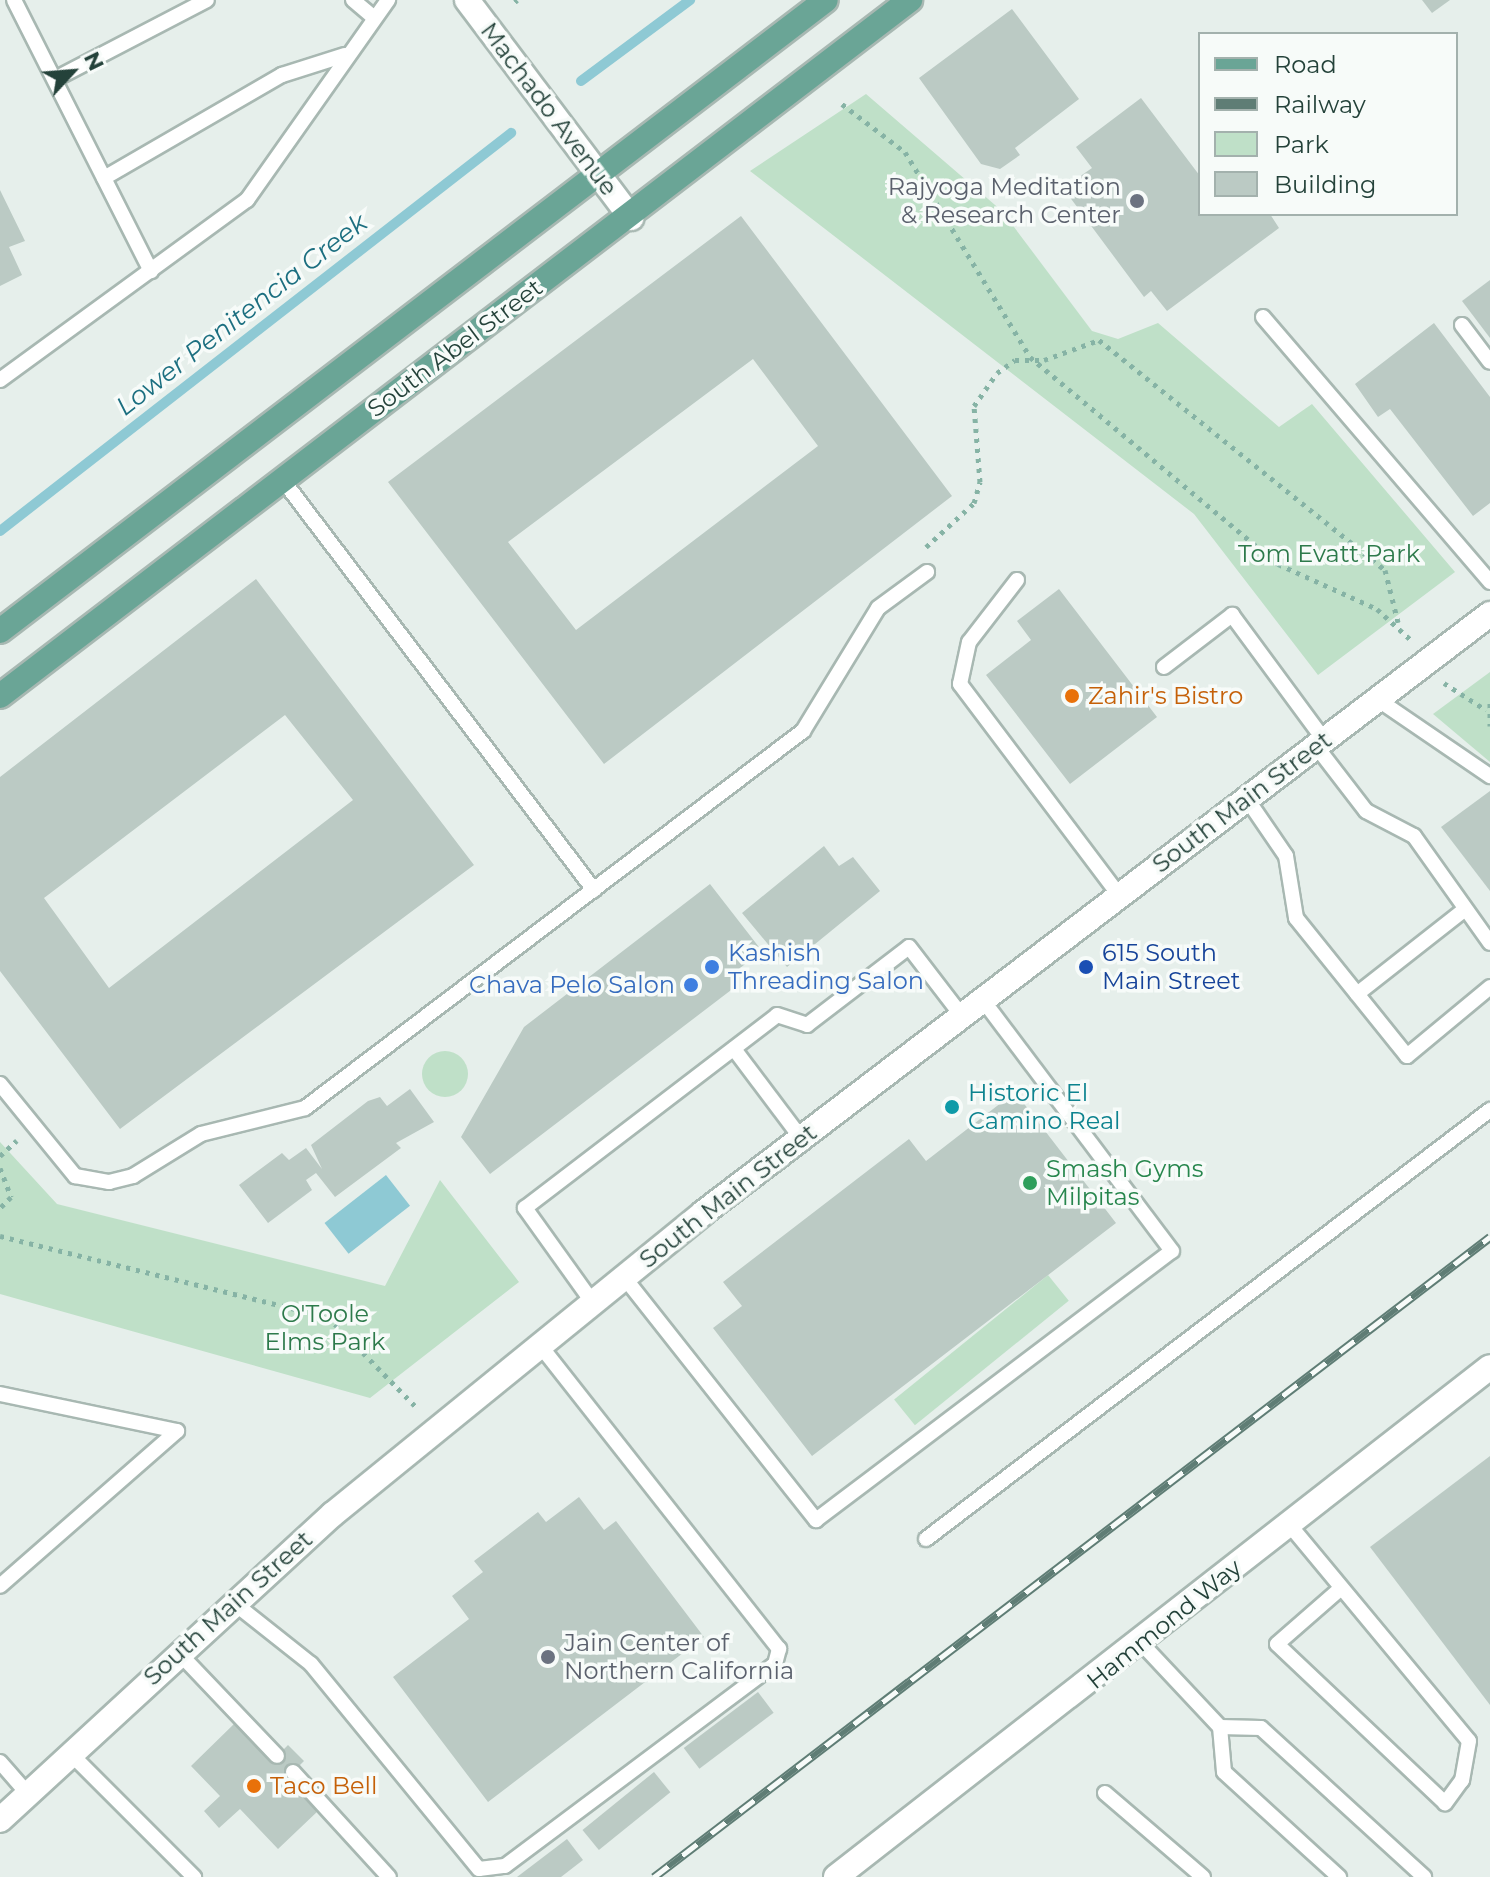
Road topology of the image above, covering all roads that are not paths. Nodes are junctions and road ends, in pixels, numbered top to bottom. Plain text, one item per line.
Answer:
1 (14, 0) edge
2 (207, 0) edge
3 (353, 0) edge
4 (388, 0) edge
5 (467, 0) edge
6 (826, 0) edge
7 (910, 0) edge
8 (372, 16) junction
9 (345, 55) junction
10 (57, 78) junction
11 (597, 171) junction
12 (104, 178) junction
13 (631, 218) junction
14 (151, 271) junction
15 (1263, 317) dead end
16 (1462, 325) dead end
17 (1490, 362) edge
18 (0, 380) edge
19 (282, 479) junction
20 (927, 572) dead end
21 (1017, 580) dead end
22 (1490, 582) edge
23 (1490, 614) edge
24 (0, 631) edge
25 (1164, 667) dead end
26 (0, 696) edge
27 (1377, 699) junction
28 (1320, 743) junction
29 (1490, 776) edge
30 (1247, 799) junction
31 (594, 890) junction
32 (1120, 896) junction
33 (1464, 910) junction
34 (1490, 943) edge
35 (1490, 987) edge
36 (1357, 994) junction
37 (983, 1000) junction
38 (962, 1016) junction
39 (734, 1049) junction
40 (0, 1084) edge
41 (1490, 1110) edge
42 (801, 1138) junction
43 (624, 1277) junction
44 (593, 1303) junction
45 (540, 1345) junction
46 (1490, 1367) edge
47 (0, 1394) edge
48 (1288, 1523) junction
49 (926, 1539) dead end
50 (0, 1586) edge
51 (1340, 1589) junction
52 (234, 1603) junction
53 (1142, 1644) junction
54 (179, 1653) junction
55 (1220, 1727) junction
56 (69, 1752) junction
57 (277, 1756) dead end
58 (0, 1762) edge
59 (293, 1772) dead end
60 (27, 1793) junction
61 (1105, 1793) dead end
62 (0, 1820) edge
63 (194, 1877) edge
64 (389, 1877) edge
65 (836, 1877) edge
66 (1203, 1877) edge
67 (1339, 1877) edge
68 (1424, 1877) edge

1 - 10 lane
2 - 10 lane
3 - 8 lane
4 - 8 lane
5 - 11 main road, Machado Avenue
6 - 11 main road
7 - 13 main road, South Abel Street
8 - 9 lane
9 - 12 lane
9 - 14 lane
10 - 12 lane
11 - 13 main road, Machado Avenue
11 - 24 main road
12 - 14 lane
13 - 19 main road, South Abel Street
14 - 18 lane
15 - 22 lane
16 - 17 lane
19 - 26 main road, South Abel Street
19 - 31 lane
20 - 31 lane
21 - 32 lane
23 - 27 main road, South Main Street
25 - 28 lane
27 - 28 main road, South Main Street
27 - 29 lane
28 - 30 main road, South Main Street
28 - 33 lane
30 - 32 main road, South Main Street
30 - 36 lane
31 - 40 lane
32 - 37 main road, South Main Street
33 - 34 lane
33 - 36 lane
35 - 36 lane
37 - 38 main road, South Main Street
37 - 43 lane
38 - 39 lane
38 - 42 main road, South Main Street
39 - 42 lane
39 - 44 lane
41 - 49 lane
42 - 43 main road, South Main Street
43 - 44 main road, South Main Street
44 - 45 main road, South Main Street
45 - 52 main road, South Main Street
45 - 52 lane
46 - 48 main road, Hammond Way
47 - 50 lane
48 - 51 lane
48 - 53 main road, Hammond Way
51 - 51 lane
52 - 54 main road, South Main Street
53 - 55 lane
53 - 65 main road, Hammond Way
54 - 56 main road, South Main Street
54 - 57 lane
55 - 67 lane
55 - 68 lane
56 - 60 main road, South Main Street
56 - 63 lane
58 - 60 lane
59 - 64 lane
60 - 62 main road, South Main Street
61 - 66 lane

